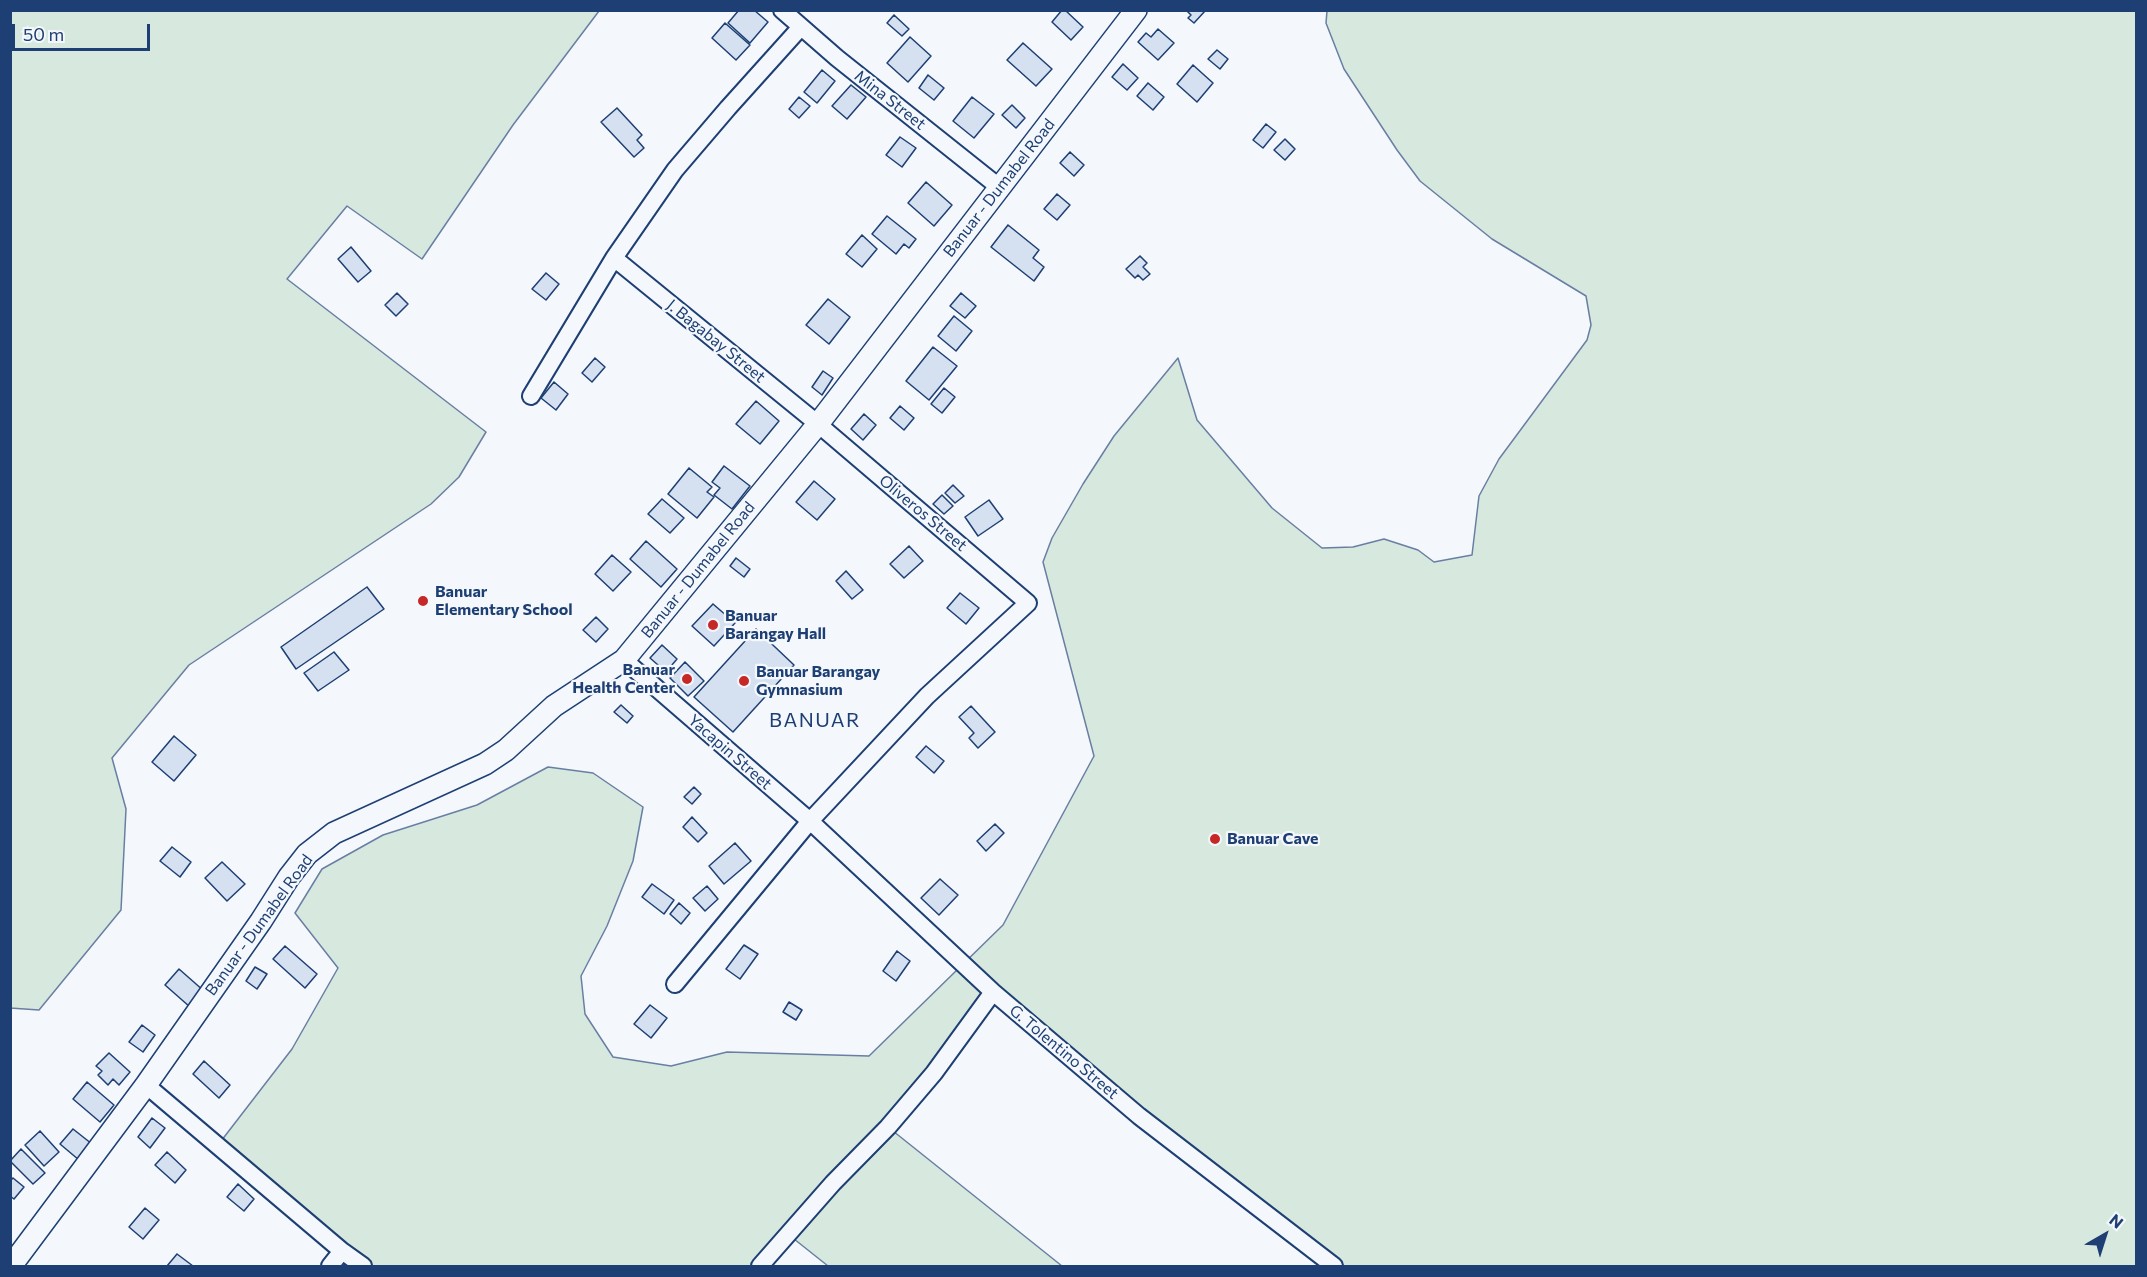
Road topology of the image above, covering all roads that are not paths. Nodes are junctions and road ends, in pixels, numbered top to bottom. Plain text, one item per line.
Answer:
1 (782, 10) edge
2 (1136, 10) edge
3 (800, 28) junction
4 (999, 187) junction
5 (614, 258) junction
6 (531, 396) dead end
7 (818, 424) junction
8 (624, 660) junction
9 (810, 821) junction
10 (675, 984) dead end
11 (993, 992) junction
12 (146, 1085) junction
13 (342, 1251) junction
14 (11, 1266) edge
15 (330, 1266) edge
16 (363, 1266) edge
17 (760, 1266) edge
18 (1334, 1266) edge

1 - 3 street, Mina Street
2 - 4 street, Banuar - Dumabel Road
3 - 4 street, Mina Street
3 - 5 street
4 - 7 street, Banuar - Dumabel Road
5 - 6 street
5 - 7 street, J. Bagabay Street
7 - 8 street, Banuar - Dumabel Road
7 - 9 street, Oliveros Street
8 - 9 street, Yacapin Street
8 - 12 street, Banuar - Dumabel Road
9 - 10 street
9 - 11 street, G. Tolentino Street
11 - 17 street
11 - 18 street, G. Tolentino Street
12 - 13 street
12 - 14 street, Banuar - Dumabel Road
13 - 15 street
13 - 16 street

